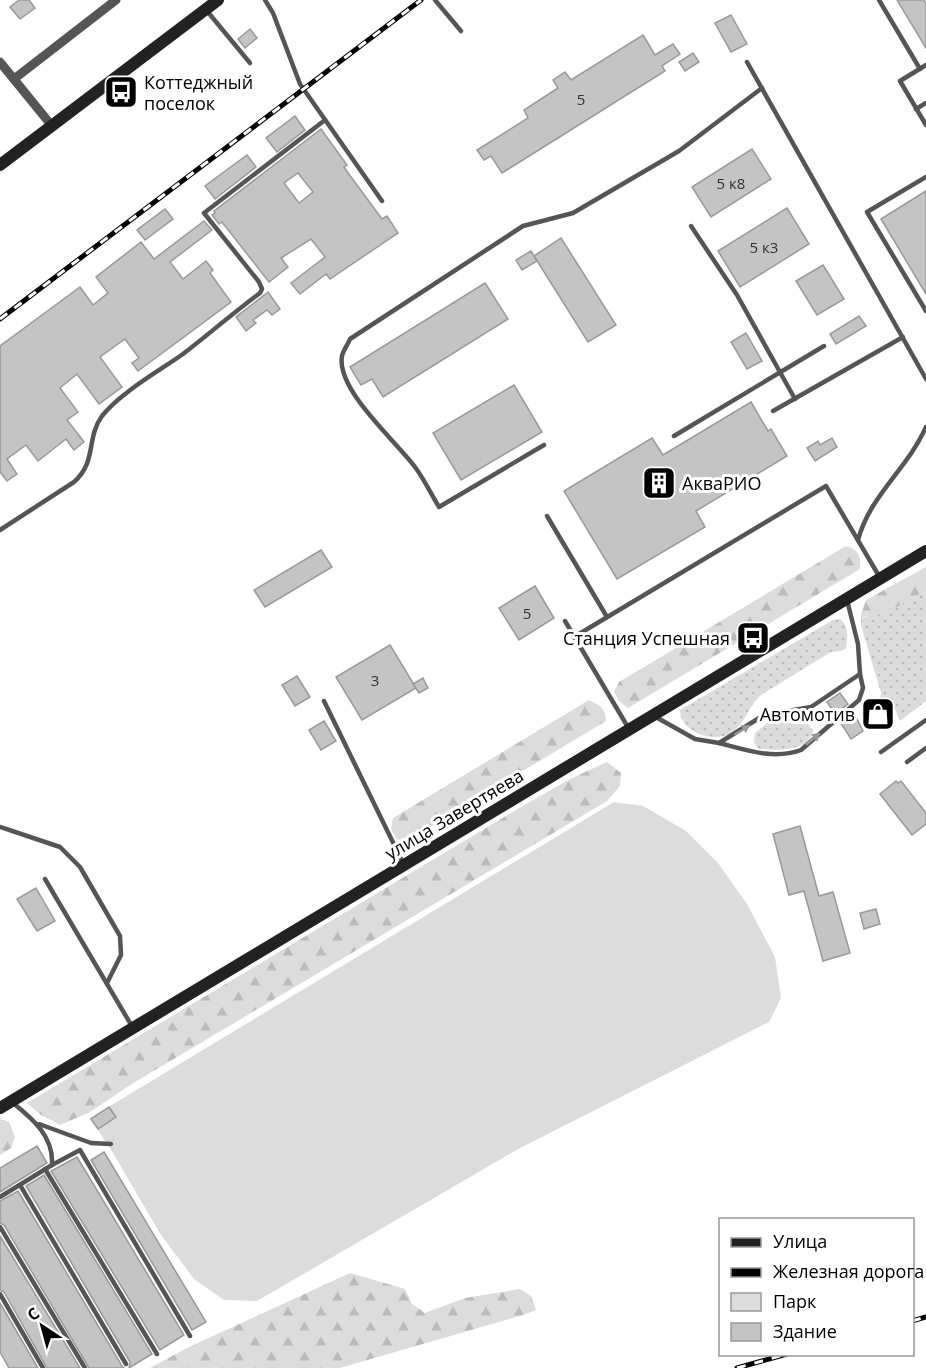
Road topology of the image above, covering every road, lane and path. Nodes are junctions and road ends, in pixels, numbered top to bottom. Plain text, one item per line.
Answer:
1 (116, 0) edge
2 (218, 0) edge
3 (265, 0) edge
4 (435, 0) edge
5 (879, 0) edge
6 (206, 9) junction
7 (461, 31) dead end
8 (0, 62) edge
9 (747, 62) dead end
10 (250, 63) dead end
11 (926, 65) edge
12 (920, 69) junction
13 (14, 79) junction
14 (762, 88) junction
15 (926, 103) edge
16 (916, 109) junction
17 (325, 120) junction
18 (926, 124) edge
19 (52, 126) junction
20 (0, 165) edge
21 (926, 177) edge
22 (382, 201) dead end
23 (691, 226) dead end
24 (926, 311) edge
25 (903, 337) junction
26 (824, 346) dead end
27 (780, 372) junction
28 (926, 379) edge
29 (795, 399) junction
30 (773, 411) dead end
31 (926, 427) edge
32 (674, 436) dead end
33 (544, 445) dead end
34 (547, 516) dead end
35 (0, 530) edge
36 (858, 540) junction
37 (926, 551) edge
38 (881, 578) junction
39 (846, 599) junction
40 (607, 617) junction
41 (565, 621) dead end
42 (574, 637) junction
43 (860, 674) junction
44 (324, 701) dead end
45 (652, 715) junction
46 (926, 720) edge
47 (629, 729) junction
48 (719, 743) junction
49 (926, 748) edge
50 (880, 752) dead end
51 (907, 762) dead end
52 (0, 827) edge
53 (404, 865) junction
54 (45, 879) dead end
55 (107, 983) junction
56 (133, 1028) junction
57 (11, 1101) junction
58 (0, 1108) edge
59 (37, 1123) junction
60 (111, 1143) dead end
61 (52, 1165) junction
62 (45, 1169) junction
63 (20, 1185) junction
64 (0, 1197) edge
65 (0, 1227) edge
66 (0, 1294) edge
67 (190, 1336) dead end
68 (157, 1354) dead end
69 (126, 1364) dead end
70 (43, 1368) edge
71 (85, 1368) edge

1 - 13 street
2 - 6 main road
3 - 17 lane
4 - 7 lane
5 - 12 lane
6 - 10 lane
6 - 19 main road
8 - 13 street
9 - 14 lane
11 - 12 lane
12 - 16 lane
13 - 19 street
14 - 25 lane
14 - 33 lane
15 - 16 lane
16 - 18 lane
17 - 22 lane
17 - 35 lane
19 - 20 main road
21 - 24 lane
23 - 27 lane
25 - 28 lane
25 - 29 lane
26 - 27 lane
27 - 29 lane
27 - 32 lane
29 - 30 lane
31 - 36 lane
34 - 40 lane
36 - 38 lane
36 - 40 lane
37 - 38 main road, улица Завертяева
38 - 39 main road, улица Завертяева
39 - 43 lane
39 - 45 main road, улица Завертяева
40 - 42 lane
41 - 42 lane
42 - 47 lane
48 -> 43 lane
48 -> 43 lane
44 - 53 lane
45 - 47 main road, улица Завертяева
45 - 48 lane
46 - 50 lane
47 - 53 main road, улица Завертяева
49 - 51 lane
52 - 55 lane
53 - 56 main road, улица Завертяева
54 - 55 lane
55 - 56 lane
56 - 57 main road, улица Завертяева
57 - 58 main road, улица Завертяева
57 - 59 lane
59 - 60 lane
59 - 61 lane
61 - 62 lane
61 - 67 lane
62 - 63 lane
62 - 68 lane
63 - 64 lane
63 - 69 lane
65 - 71 lane
66 - 70 lane

